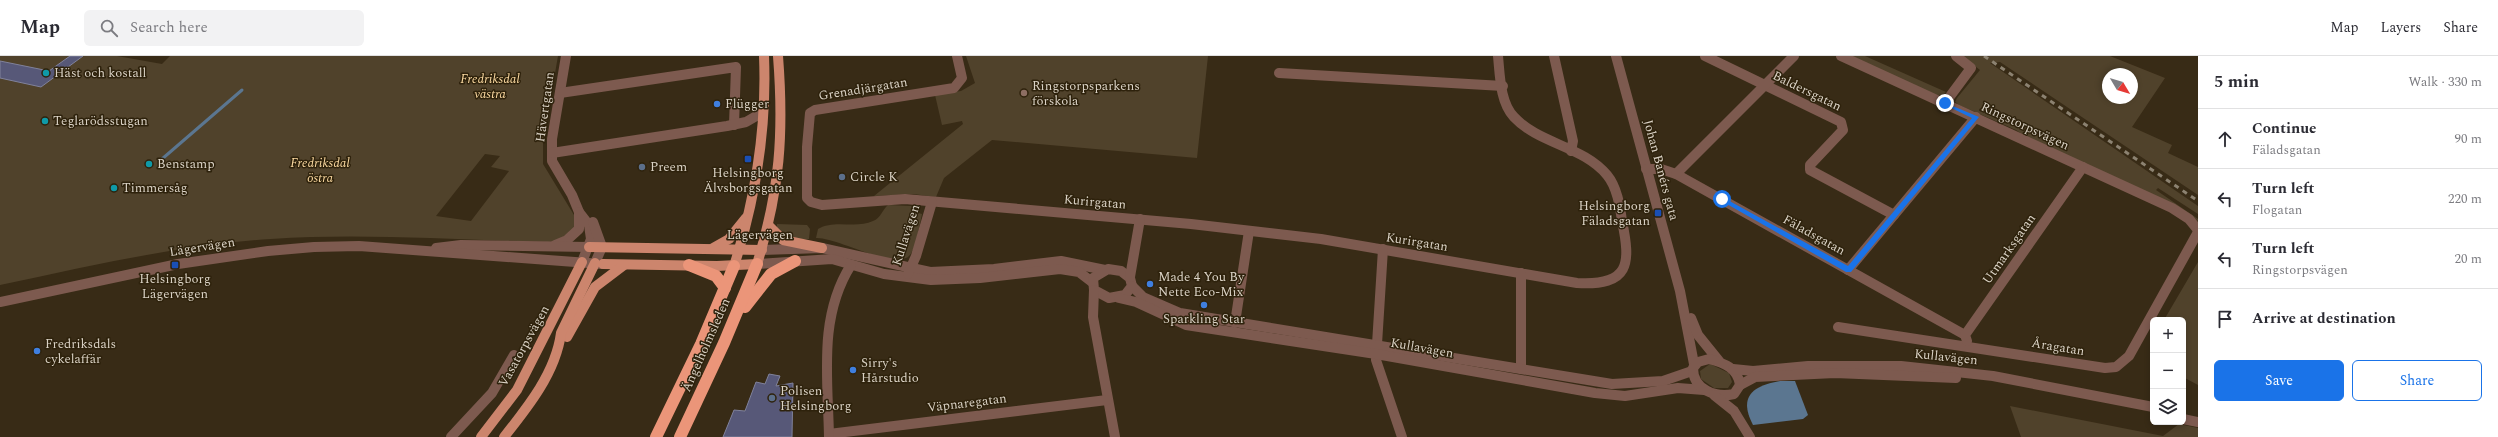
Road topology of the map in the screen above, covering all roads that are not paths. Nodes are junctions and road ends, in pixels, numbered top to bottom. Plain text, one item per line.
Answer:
1 (566, 56) edge
2 (764, 56) edge
3 (778, 56) edge
4 (957, 56) edge
5 (1498, 56) edge
6 (1554, 56) edge
7 (1616, 56) edge
8 (1705, 56) edge
9 (1794, 56) edge
10 (1841, 56) edge
11 (1956, 56) edge
12 (1279, 74) dead end
13 (1765, 85) junction
14 (1503, 86) junction
15 (560, 93) junction
16 (1945, 103) junction
17 (763, 112) junction
18 (1976, 117) junction
19 (734, 125) junction
20 (1570, 150) junction
21 (552, 153) junction
22 (2083, 167) junction
23 (1646, 169) junction
24 (1676, 174) junction
25 (572, 195) junction
26 (932, 202) junction
27 (751, 211) junction
28 (579, 212) junction
29 (1894, 215) junction
30 (1140, 219) junction
31 (769, 226) junction
32 (2197, 229) edge
33 (1249, 230) junction
34 (589, 246) junction
35 (550, 247) junction
36 (602, 247) junction
37 (822, 248) junction
38 (711, 249) junction
39 (740, 249) junction
40 (412, 250) junction
41 (762, 250) junction
42 (1383, 250) junction
43 (1134, 256) junction
44 (795, 261) junction
45 (582, 262) junction
46 (599, 264) junction
47 (757, 264) junction
48 (624, 265) junction
49 (688, 265) junction
50 (851, 265) junction
51 (734, 266) junction
52 (1108, 269) junction
53 (1848, 270) junction
54 (909, 273) junction
55 (1521, 273) junction
56 (1131, 282) junction
57 (1093, 286) junction
58 (725, 288) junction
59 (1680, 291) junction
60 (1115, 299) junction
61 (1140, 300) junction
62 (0, 302) edge
63 (1092, 317) junction
64 (733, 322) junction
65 (1235, 323) junction
66 (1838, 326) dead end
67 (1965, 335) junction
68 (562, 342) junction
69 (1970, 347) junction
70 (1376, 350) junction
71 (514, 356) dead end
72 (1720, 361) junction
73 (1693, 368) junction
74 (1521, 369) junction
75 (1733, 369) junction
76 (1737, 389) junction
77 (1709, 392) junction
78 (1107, 400) junction
79 (2150, 406) edge
80 (1734, 411) junction
81 (2150, 412) edge
82 (2186, 414) edge
83 (2198, 416) edge
84 (2186, 420) edge
85 (2198, 422) edge
86 (829, 436) edge
87 (451, 437) edge
88 (481, 437) edge
89 (504, 437) edge
90 (656, 437) edge
91 (680, 437) edge
92 (1115, 437) edge
93 (1402, 437) edge
94 (1750, 437) edge

1 - 15 street, Hävertgatan
2 - 17 main road
3 - 31 main road
4 - 26 street, Grenadjärgatan
5 - 14 street, Kurirgatan
6 - 20 street
7 - 23 street, Johan Banérs gata
8 - 13 street, Baldersgatan
9 - 13 street
10 - 16 street, Ringstorpsvägen
11 - 16 street
12 - 14 street
13 - 24 street
13 - 29 street, Baldersgatan
14 - 20 street, Kurirgatan
15 - 19 street
15 - 21 street, Hävertgatan
16 - 18 street, Ringstorpsvägen
17 - 19 street
17 - 27 main road
18 - 22 street, Ringstorpsvägen
18 - 29 street
19 - 21 street
20 - 55 street, Kurirgatan
21 - 25 street, Hävertgatan
22 - 32 street, Ringstorpsvägen
22 - 67 street, Utmarksgatan
23 - 24 street, Fäladsgatan
23 - 59 street, Johan Banérs gata
24 - 53 street, Fäladsgatan
25 - 28 street, Hävertgatan
25 - 36 street
26 - 30 street, Kurirgatan
26 - 54 street, Kullavägen
27 - 38 main road
27 - 39 main road
28 - 34 street, Hävertgatan
28 - 35 street
29 - 53 street
30 - 33 street, Kurirgatan
30 - 43 street
31 - 37 main road
31 - 41 main road
32 - 69 street, Åragatan
33 - 42 street, Kurirgatan
33 - 65 street
34 - 35 street, Lägervägen
34 - 36 main road, Lägervägen
34 - 45 street
35 - 40 street, Lägervägen
36 - 38 main road, Lägervägen
36 - 46 street
37 - 41 street, Lägervägen
37 - 54 street, Lägervägen
38 - 39 main road, Lägervägen
39 - 41 main road, Lägervägen
39 - 51 main road
40 - 45 street, Lägervägen
40 - 62 street, Lägervägen
41 - 47 main road
42 - 55 street, Kurirgatan
42 - 70 street
43 - 52 street
43 - 56 street
44 - 47 street, Lägervägen
44 - 50 street, Lägervägen
44 - 64 highway
45 - 46 street, Lägervägen
45 - 88 main road, Vasatorpsvägen
46 - 48 main road, Lägervägen
46 - 68 main road, Vasatorpsvägen
47 - 51 main road, Lägervägen
47 - 64 highway, Ängelholmsleden
48 - 49 main road, Lägervägen
48 - 68 main road
49 - 51 main road, Lägervägen
49 - 58 highway
50 - 54 street, Lägervägen
50 - 86 street
51 - 58 highway, Ängelholmsleden
52 - 54 street, Lägervägen
52 - 56 street
52 - 57 street
53 - 67 street, Fäladsgatan
54 - 57 street, Lägervägen
55 - 74 street
56 - 60 street
56 - 61 street
57 - 60 street
57 - 63 street
58 - 90 highway, Ängelholmsleden
59 - 72 street, Johan Banérs gata
59 - 73 street, Johan Banérs gata
60 - 61 street
60 - 63 street
61 - 65 street, Kullavägen
61 - 70 street, Kullavägen
63 - 78 street
64 - 91 highway, Ängelholmsleden
65 - 70 street, Kullavägen
66 - 69 street, Åragatan
67 - 69 street
68 - 89 main road, Vasatorpsvägen
70 - 74 street, Kullavägen
70 - 77 street, Kullavägen
70 - 93 street
71 - 87 street
72 - 73 street
72 - 75 street
73 - 74 street, Kullavägen
73 - 77 street
75 - 76 street
75 - 79 street, Kullavägen
76 - 77 street
76 - 80 street
76 - 81 street, Kullavägen
77 - 80 street
78 - 86 street, Väpnaregatan
78 - 92 street
80 - 94 street
82 - 83 street
84 - 85 street

